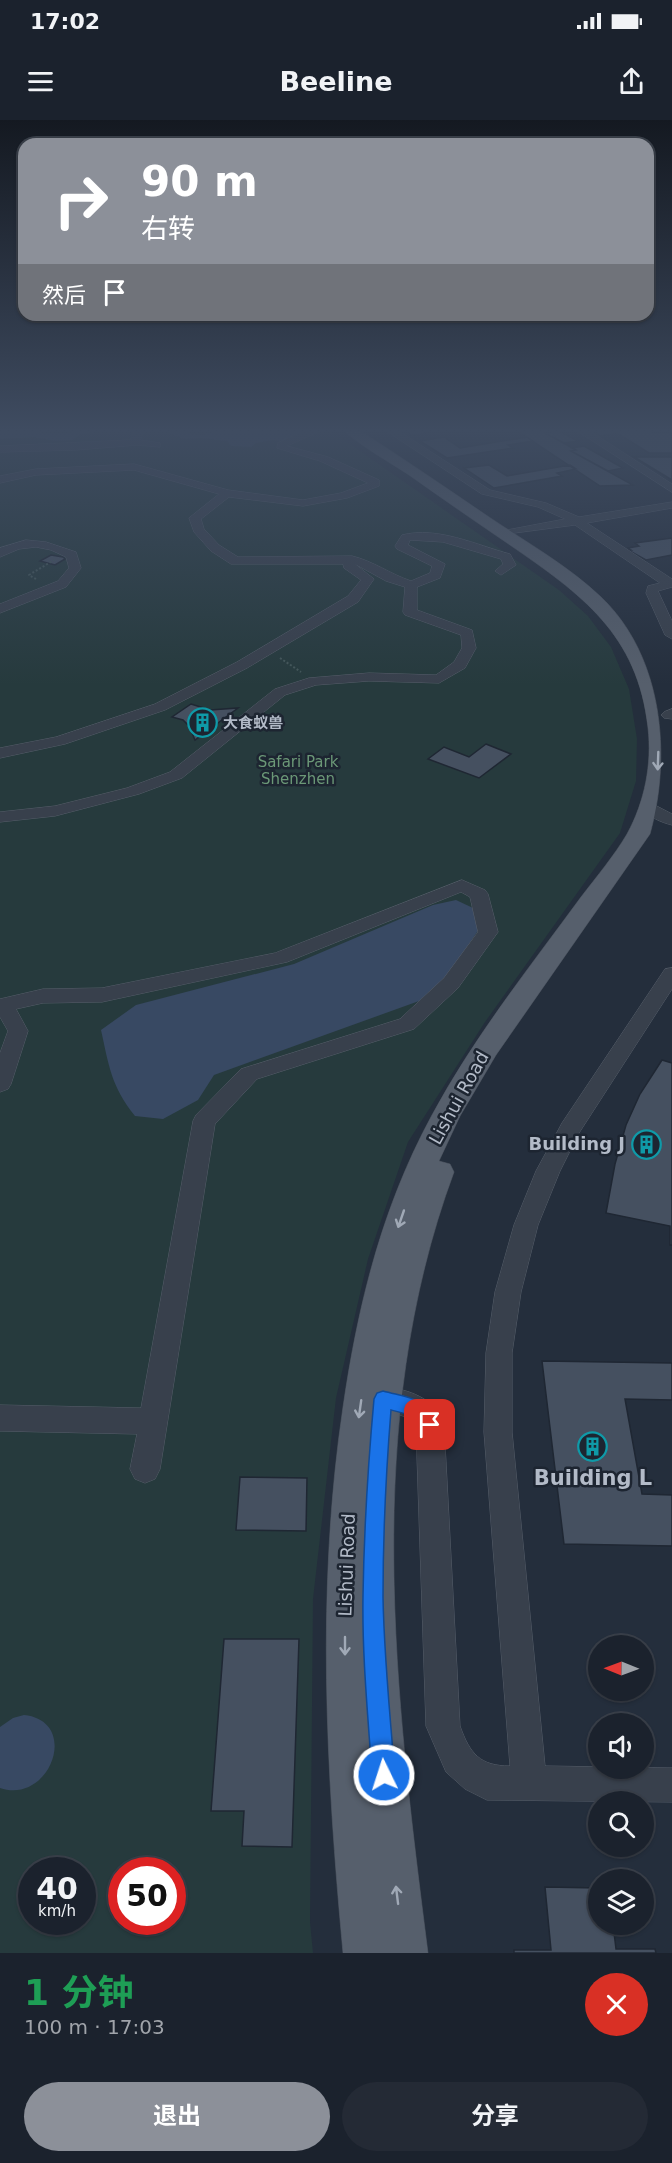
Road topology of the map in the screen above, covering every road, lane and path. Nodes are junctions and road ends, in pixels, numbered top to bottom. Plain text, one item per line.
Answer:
1 (201, 514) edge
2 (474, 514) edge
3 (484, 514) edge
4 (561, 514) edge
5 (617, 514) edge
6 (576, 520) junction
7 (511, 532) junction
8 (0, 554) edge
9 (335, 561) junction
10 (50, 563) dead end
11 (501, 571) dead end
12 (28, 583) dead end
13 (671, 584) edge
14 (411, 585) junction
15 (0, 609) edge
16 (467, 633) junction
17 (672, 635) edge
18 (482, 639) dead end
19 (267, 650) junction
20 (314, 681) junction
21 (670, 715) edge
22 (672, 735) edge
23 (0, 753) edge
24 (666, 807) edge
25 (0, 817) edge
26 (672, 974) edge
27 (2, 1006) edge
28 (0, 1084) edge
29 (383, 1399) junction
30 (0, 1418) edge
31 (153, 1421) junction
32 (145, 1469) dead end
33 (529, 1785) junction
34 (672, 1785) edge
35 (367, 1953) edge
36 (404, 1953) edge

1 - 9 street
2 -> 24 main road, Lishui Road
3 - 7 main road
4 - 6 street
5 - 6 street
6 - 7 street
6 - 13 street
7 - 21 main road
8 - 15 street
9 - 14 street
9 - 19 street
10 - 12 path
11 - 14 street
13 - 17 street
14 - 16 street
16 - 18 street
16 - 20 street
19 - 20 path
19 - 23 street
20 - 25 street
21 - 22 main road
24 - 29 main road, Lishui Road
24 -> 35 main road, Lishui Road
26 - 33 street
27 - 28 street
27 - 31 street
29 - 33 street
36 -> 29 main road, Lishui Road
30 - 31 street
31 - 32 street
33 - 34 street

